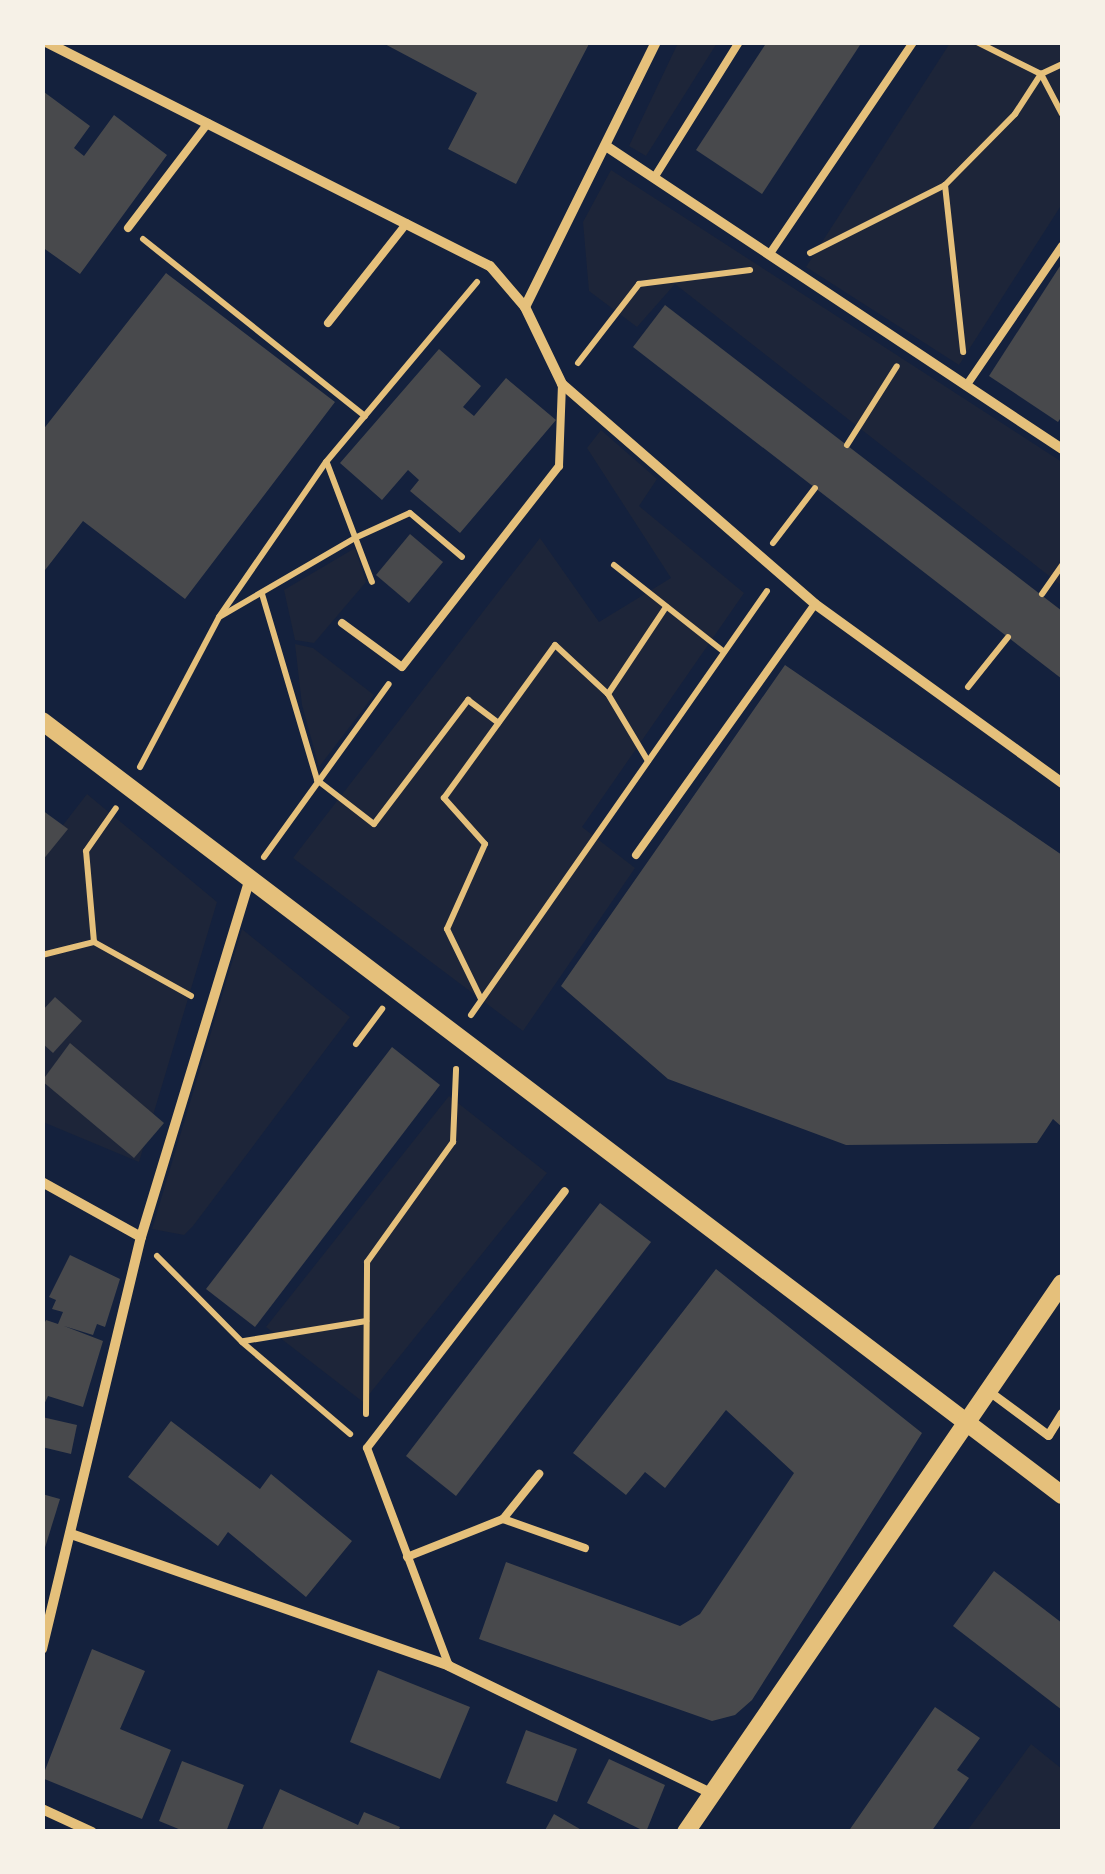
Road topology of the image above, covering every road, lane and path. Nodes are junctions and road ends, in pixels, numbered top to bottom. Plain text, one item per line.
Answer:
1 (46, 42) edge
2 (656, 42) edge
3 (739, 42) edge
4 (913, 42) edge
5 (977, 42) edge
6 (1062, 114) edge
7 (208, 123) junction
8 (606, 146) junction
9 (654, 178) junction
10 (946, 184) dead end
11 (407, 223) junction
12 (128, 228) joint
13 (1062, 246) edge
14 (769, 255) junction
15 (490, 266) junction
16 (525, 308) junction
17 (328, 323) dead end
18 (909, 348) junction
19 (562, 384) junction
20 (966, 386) junction
21 (365, 416) junction
22 (847, 445) dead end
23 (1062, 449) edge
24 (326, 462) junction
25 (815, 488) dead end
26 (357, 538) junction
27 (761, 559) junction
28 (1062, 564) edge
29 (614, 565) dead end
30 (478, 570) junction
31 (779, 574) junction
32 (372, 582) dead end
33 (262, 594) junction
34 (1042, 594) dead end
35 (815, 604) junction
36 (666, 607) junction
37 (218, 618) junction
38 (342, 623) dead end
39 (1008, 637) dead end
40 (724, 652) junction
41 (402, 668) junction
42 (608, 694) junction
43 (954, 704) junction
44 (42, 721) edge
45 (498, 723) junction
46 (648, 761) junction
47 (316, 780) junction
48 (1062, 784) edge
49 (130, 788) junction
50 (636, 855) dead end
51 (250, 878) junction
52 (94, 942) junction
53 (42, 955) edge
54 (481, 1000) junction
55 (208, 1005) junction
56 (380, 1012) dead end
57 (458, 1036) junction
58 (356, 1044) dead end
59 (42, 1182) edge
60 (566, 1191) dead end
61 (140, 1237) junction
62 (1062, 1283) edge
63 (366, 1320) junction
64 (242, 1342) junction
65 (990, 1392) junction
66 (1062, 1412) edge
67 (968, 1423) junction
68 (366, 1448) junction
69 (540, 1474) dead end
70 (1062, 1495) edge
71 (502, 1519) junction
72 (71, 1534) junction
73 (584, 1548) dead end
74 (407, 1558) junction
75 (42, 1649) edge
76 (449, 1666) junction
77 (712, 1793) junction
78 (42, 1809) edge
79 (92, 1832) edge
80 (686, 1832) edge

1 - 7 street
2 - 8 street
3 - 9 lane
4 - 14 lane
5 - 6 path
7 - 11 street
7 - 12 lane
8 - 9 street
8 - 16 street
9 - 14 street
10 - 20 path
11 - 15 street
11 - 17 lane
12 - 21 path
13 - 20 lane
14 - 18 street
15 - 16 street
15 - 21 path
16 - 19 street
18 - 20 street
18 - 22 path
19 - 27 street
19 - 30 lane
20 - 23 street
21 - 24 path
24 - 26 path
24 - 37 path
25 - 27 path
26 - 30 path
26 - 32 path
26 - 33 path
27 - 31 street
28 - 34 path
29 - 36 path
30 - 41 lane
31 - 35 street
31 - 40 path
33 - 37 path
33 - 47 path
35 - 43 street
35 - 50 lane
36 - 40 path
36 - 42 path
37 - 49 path
38 - 41 lane
39 - 43 path
40 - 46 path
41 - 47 path
42 - 45 path
42 - 46 path
43 - 48 street
44 - 49 street
45 - 47 path
45 - 54 path
46 - 54 path
47 - 51 path
49 - 51 street
49 - 52 path
51 - 55 street
51 - 57 street
52 - 53 path
52 - 55 path
54 - 57 path
55 - 61 street
56 - 58 path
57 - 63 path
57 - 67 street
59 - 61 street
60 - 68 lane
61 - 64 path
61 - 72 street
62 - 65 street
63 - 64 path
63 - 68 path
64 - 68 path
65 - 66 street
65 - 67 street
67 - 70 street
67 - 77 street
68 - 74 lane
69 - 71 lane
71 - 73 lane
71 - 74 lane
72 - 75 street
72 - 76 street
74 - 76 lane
76 - 77 street
77 - 80 street
78 - 79 street

